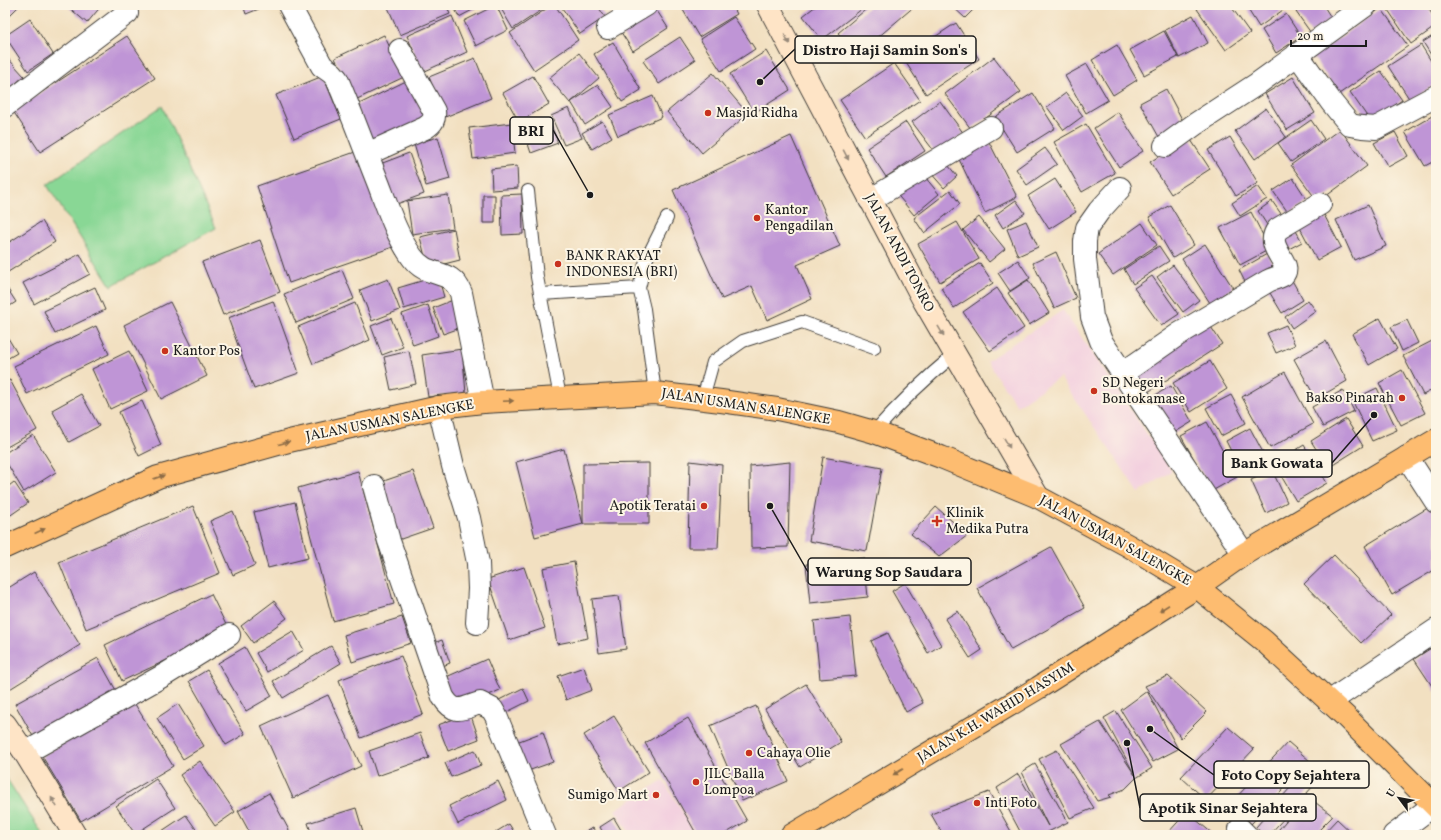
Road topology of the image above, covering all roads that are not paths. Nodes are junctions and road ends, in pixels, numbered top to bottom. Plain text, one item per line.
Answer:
1 (289, 5) edge
2 (646, 5) edge
3 (769, 5) edge
4 (1366, 5) edge
5 (131, 8) edge
6 (608, 28) dead end
7 (400, 50) dead end
8 (1297, 54) junction
9 (1436, 96) edge
10 (5, 106) edge
11 (991, 128) dead end
12 (1165, 146) dead end
13 (367, 154) junction
14 (1120, 188) dead end
15 (528, 191) dead end
16 (870, 200) junction
17 (1320, 204) dead end
18 (667, 218) dead end
19 (639, 288) junction
20 (541, 294) junction
21 (874, 348) dead end
22 (955, 354) junction
23 (1123, 373) junction
24 (655, 393) junction
25 (560, 397) junction
26 (703, 398) junction
27 (483, 402) junction
28 (439, 407) junction
29 (874, 432) junction
30 (1436, 440) edge
31 (1407, 457) junction
32 (374, 486) dead end
33 (1038, 497) junction
34 (1436, 502) edge
35 (5, 547) edge
36 (1244, 554) junction
37 (1197, 587) junction
38 (477, 623) dead end
39 (1436, 630) edge
40 (229, 635) dead end
41 (1329, 702) junction
42 (5, 724) edge
43 (25, 753) junction
44 (1435, 806) edge
45 (74, 835) edge
46 (545, 835) edge
47 (792, 835) edge
48 (1394, 835) edge

1 - 13 street
2 - 6 street
3 -> 16 street, JALAN ANDI TONRO
4 - 8 street
5 - 10 street
7 - 13 street
8 - 9 street
8 - 12 street
11 - 16 street
13 - 27 street
14 - 23 street
15 - 20 lane
16 -> 22 street, JALAN ANDI TONRO
17 - 23 street
18 - 19 lane
19 - 20 lane
19 - 24 lane
20 - 25 lane
21 - 26 lane
22 - 29 lane
22 -> 33 street, JALAN ANDI TONRO
23 - 36 street
24 - 25 main road, JALAN USMAN SALENGKE
24 - 26 main road, JALAN USMAN SALENGKE
27 -> 25 main road, JALAN USMAN SALENGKE
26 - 29 main road, JALAN USMAN SALENGKE
27 - 28 main road, JALAN USMAN SALENGKE
35 -> 28 main road, JALAN USMAN SALENGKE
28 - 38 street
29 - 33 main road, JALAN USMAN SALENGKE
30 - 31 main road, JALAN K.H. WAHID HASYIM
31 - 34 street
31 - 36 main road, JALAN K.H. WAHID HASYIM
32 - 46 street
33 - 37 main road, JALAN USMAN SALENGKE
36 - 37 main road, JALAN K.H. WAHID HASYIM
37 - 41 main road, JALAN USMAN SALENGKE
37 -> 47 main road, JALAN K.H. WAHID HASYIM
39 - 41 street
40 - 43 street
41 - 44 main road, JALAN USMAN SALENGKE
42 - 43 street
45 -> 43 street
44 - 48 street

